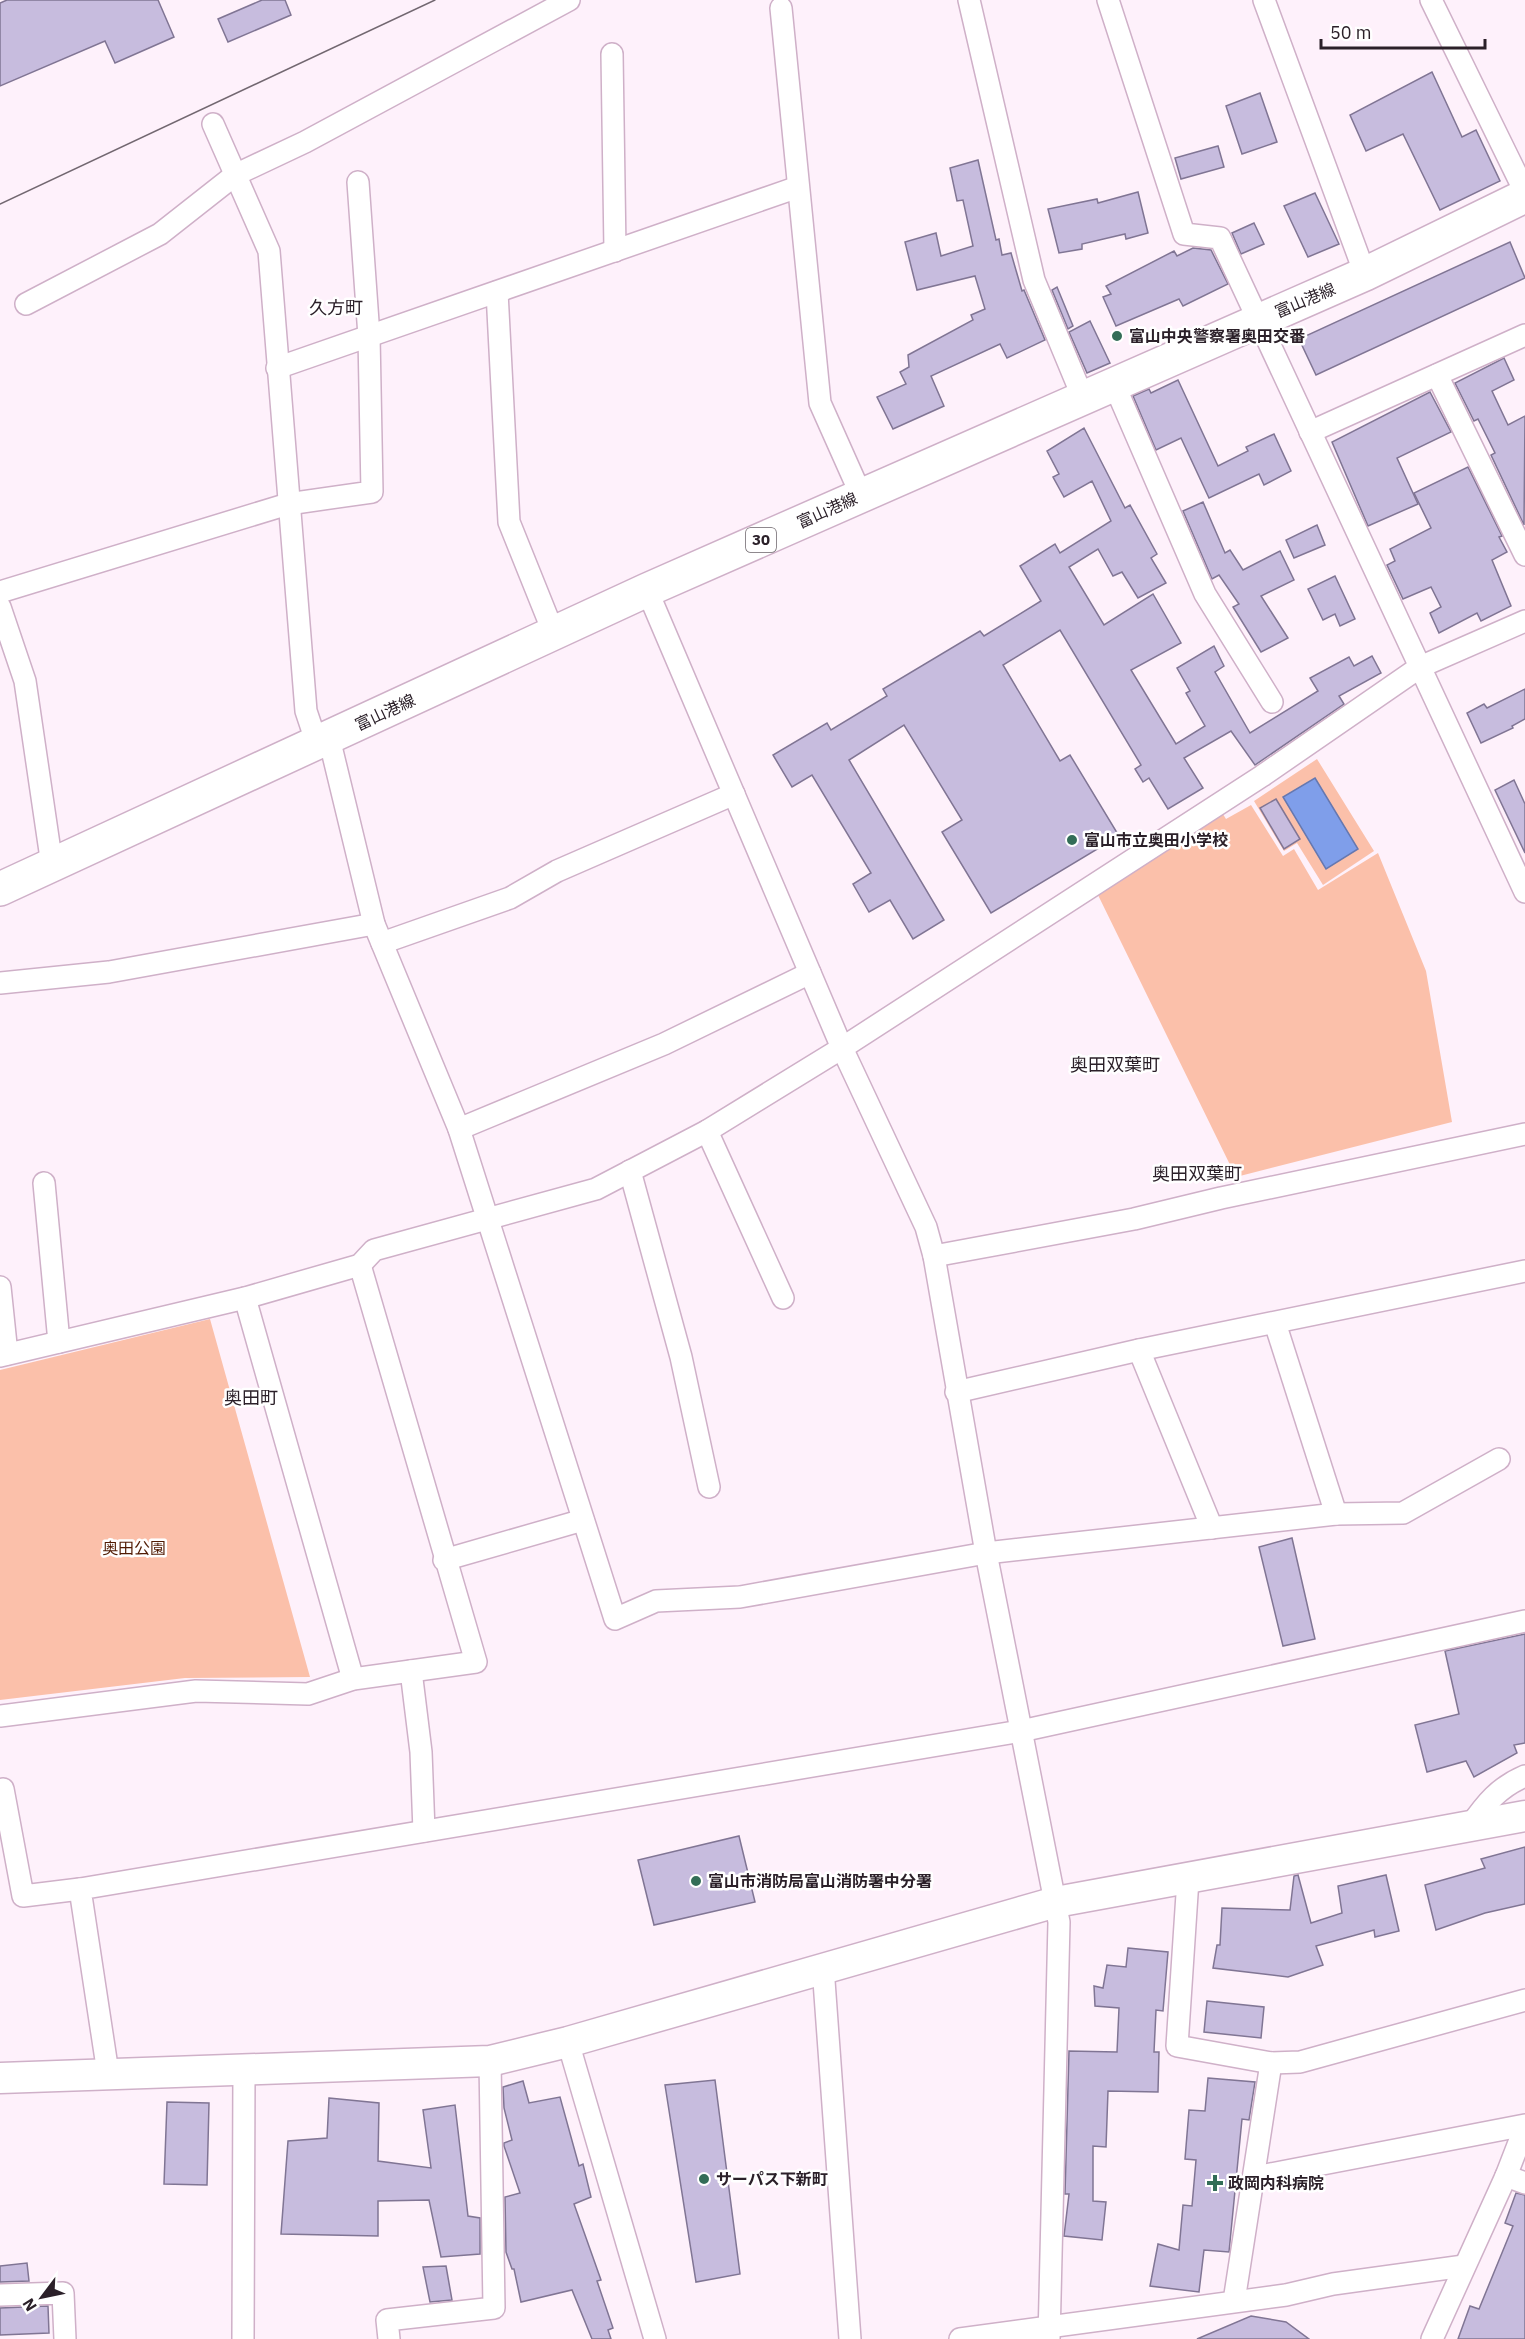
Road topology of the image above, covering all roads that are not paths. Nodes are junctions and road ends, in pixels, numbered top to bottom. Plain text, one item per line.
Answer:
1 (569, 0) edge
2 (969, 0) edge
3 (1108, 0) edge
4 (1264, 0) edge
5 (1431, 0) edge
6 (781, 8) dead end
7 (612, 54) dead end
8 (213, 124) dead end
9 (235, 175) junction
10 (358, 182) dead end
11 (798, 187) junction
12 (1524, 199) edge
13 (615, 250) junction
14 (1365, 274) junction
15 (497, 292) junction
16 (26, 304) dead end
17 (1258, 320) junction
18 (1525, 335) edge
19 (369, 336) junction
20 (277, 368) junction
21 (1437, 375) junction
22 (1114, 384) junction
23 (1083, 398) junction
24 (1310, 432) junction
25 (861, 495) junction
26 (288, 504) junction
27 (1525, 555) edge
28 (647, 590) junction
29 (0, 592) edge
30 (0, 607) edge
31 (1525, 621) edge
32 (554, 634) junction
33 (1420, 667) junction
34 (1272, 702) dead end
35 (323, 741) junction
36 (734, 794) junction
37 (1519, 864) edge
38 (52, 865) junction
39 (0, 889) edge
40 (1525, 892) edge
41 (374, 924) junction
42 (382, 943) junction
43 (810, 973) junction
44 (0, 983) edge
45 (842, 1048) junction
46 (459, 1129) junction
47 (707, 1131) junction
48 (1525, 1134) edge
49 (630, 1171) junction
50 (44, 1184) dead end
51 (488, 1219) junction
52 (934, 1256) junction
53 (360, 1265) junction
54 (1525, 1271) edge
55 (0, 1287) edge
56 (245, 1298) junction
57 (783, 1298) dead end
58 (1275, 1323) junction
59 (59, 1342) junction
60 (1139, 1350) junction
61 (4, 1355) edge
62 (956, 1392) junction
63 (1499, 1459) dead end
64 (709, 1487) dead end
65 (1336, 1514) junction
66 (583, 1520) junction
67 (1212, 1528) junction
68 (986, 1553) junction
69 (444, 1560) junction
70 (1525, 1621) edge
71 (411, 1671) junction
72 (353, 1679) junction
73 (0, 1716) edge
74 (1021, 1731) junction
75 (1525, 1776) edge
76 (3, 1789) dead end
77 (1525, 1816) edge
78 (1470, 1826) junction
79 (424, 1831) junction
80 (1188, 1879) junction
81 (80, 1889) junction
82 (1056, 1902) junction
83 (823, 1967) junction
84 (1525, 2000) edge
85 (568, 2042) junction
86 (490, 2061) junction
87 (1271, 2063) junction
88 (244, 2070) junction
89 (108, 2073) junction
90 (0, 2078) edge
91 (1525, 2126) edge
92 (1255, 2177) junction
93 (1516, 2179) edge
94 (1464, 2266) junction
95 (0, 2295) edge
96 (1234, 2301) junction
97 (1048, 2333) edge
98 (65, 2339) edge
99 (243, 2339) edge
100 (389, 2339) edge
101 (655, 2339) edge
102 (850, 2339) edge
103 (960, 2339) edge
104 (1432, 2339) edge

1 - 9 street
2 - 23 street
3 - 17 street
4 - 14 street
5 - 12 street
6 - 11 street
7 - 13 street
8 - 9 street
9 - 16 street
9 - 20 street
10 - 19 street
11 - 13 street
11 - 25 street
12 - 14 main road, 富山港線 / 30
13 - 15 street
14 - 17 main road, 富山港線 / 30
15 - 19 street
15 - 32 street
17 - 22 main road, 富山港線 / 30
17 - 24 street
18 - 21 street
19 - 20 street
19 - 26 street
20 - 26 street
21 - 24 street
21 - 27 street
22 - 23 main road, 富山港線 / 30
22 - 34 street
23 - 25 main road, 富山港線 / 30
24 - 33 street
25 - 28 main road, 富山港線 / 30
26 - 29 street
26 - 35 street
28 - 32 main road, 富山港線 / 30
28 - 36 street
30 - 38 street
31 - 33 street
32 - 35 main road, 富山港線 / 30
33 - 37 street
33 - 45 street
35 - 38 main road, 富山港線 / 30
35 - 41 street
36 - 42 street
36 - 43 street
37 - 40 street
38 - 39 main road, 富山港線 / 30
41 - 42 street
41 - 44 street
42 - 46 street
43 - 45 street
43 - 46 street
45 - 47 street
45 - 52 street
46 - 51 street
47 - 49 street
47 - 57 street
48 - 52 street
49 - 51 street
49 - 64 street
50 - 59 street
51 - 53 street
51 - 66 street
52 - 62 street
53 - 56 street
53 - 69 street
54 - 58 street
55 - 61 street
56 - 59 street
56 - 72 street
58 - 60 street
58 - 65 street
59 - 61 street
60 - 62 street
60 - 67 street
62 - 68 street
63 - 65 street
65 - 67 street
66 - 68 street
66 - 69 street
67 - 68 street
68 - 74 street
69 - 71 street
70 - 74 street
71 - 72 street
71 - 79 street
72 - 73 street
74 - 79 street
74 - 82 street
75 - 78 street
76 - 81 street
77 - 78 street
78 - 80 street
79 - 81 street
80 - 82 street
80 - 87 street
81 - 89 street
82 - 83 street
82 - 97 street
83 - 85 street
83 - 102 street
84 - 87 street
85 - 86 street
85 - 101 street
86 - 88 street
86 - 100 street
87 - 92 street
88 - 89 street
88 - 99 street
89 - 90 street
91 - 92 street
91 - 93 street
92 - 96 street
93 - 94 street
94 - 96 street
94 - 104 street
95 - 98 street
96 - 97 street
97 - 103 street

